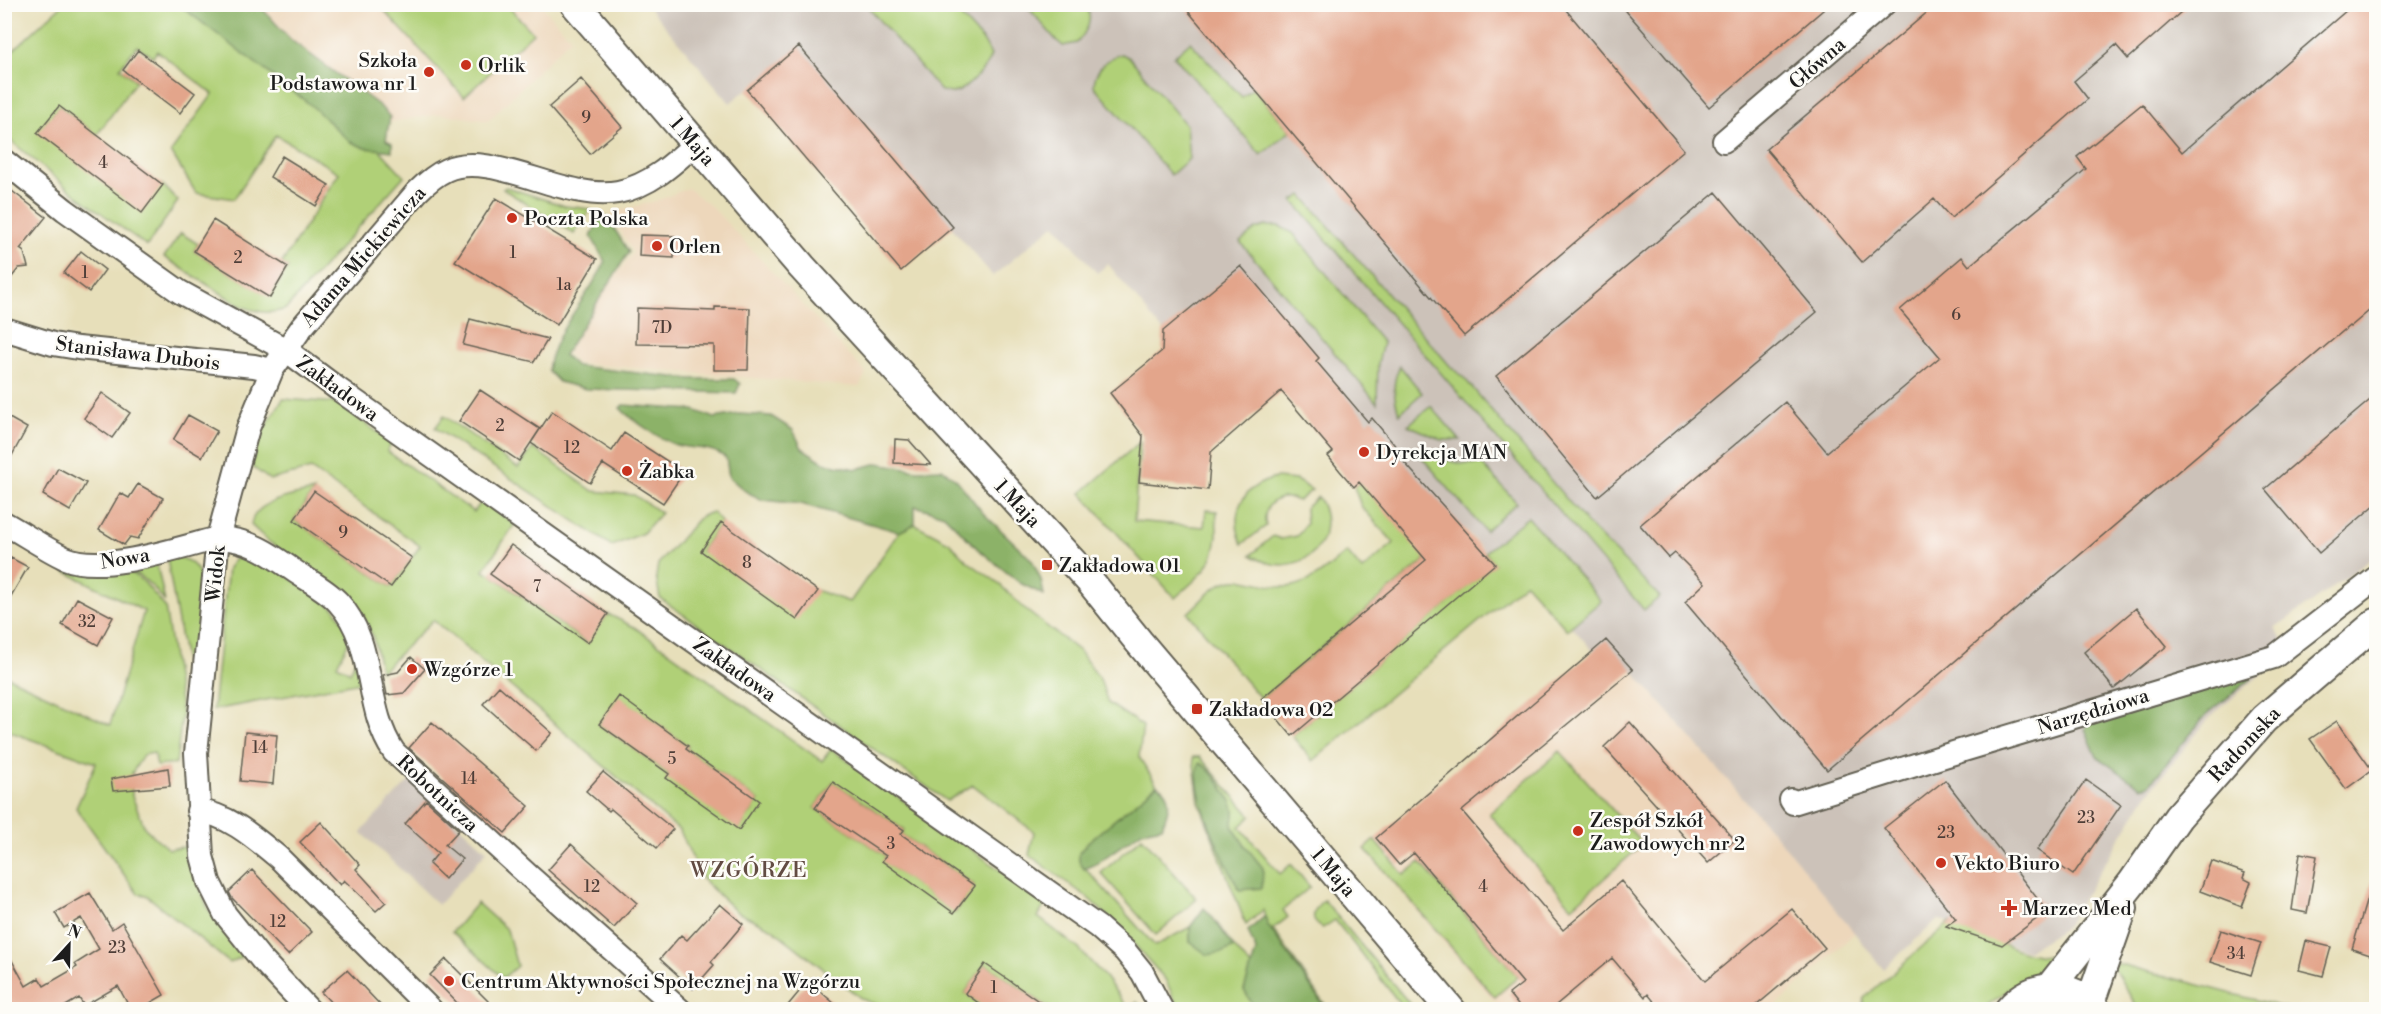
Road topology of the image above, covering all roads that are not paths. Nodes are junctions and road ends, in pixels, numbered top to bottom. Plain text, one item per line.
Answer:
1 (575, 4) edge
2 (1884, 4) edge
3 (1724, 141) dead end
4 (695, 144) junction
5 (4, 161) edge
6 (4, 329) edge
7 (286, 350) junction
8 (272, 370) junction
9 (4, 523) edge
10 (218, 538) junction
11 (2376, 578) edge
12 (2376, 624) edge
13 (1791, 801) dead end
14 (198, 811) junction
15 (2132, 883) junction
16 (2050, 987) junction
17 (2093, 1006) edge
18 (2008, 1007) edge
19 (309, 1010) edge
20 (431, 1010) edge
21 (680, 1010) edge
22 (1162, 1010) edge
23 (1451, 1010) edge

1 - 4 street, 1 Maja
2 - 3 street, Główna
4 - 7 street, Adama Mickiewicza
4 - 23 street, 1 Maja
5 - 7 street
6 - 8 street, Stanisława Dubois
7 - 8 street, Widok
7 - 22 street, Zakładowa
8 - 10 street, Widok
9 - 10 street, Nowa
10 - 14 street, Widok
10 - 21 street, Robotnicza
11 - 13 street, Narzędziowa
12 - 15 street, Radomska
14 - 19 street, Widok
14 - 20 street
15 - 16 street, Radomska
15 - 17 street, Radomska
16 - 17 street
16 - 18 street

